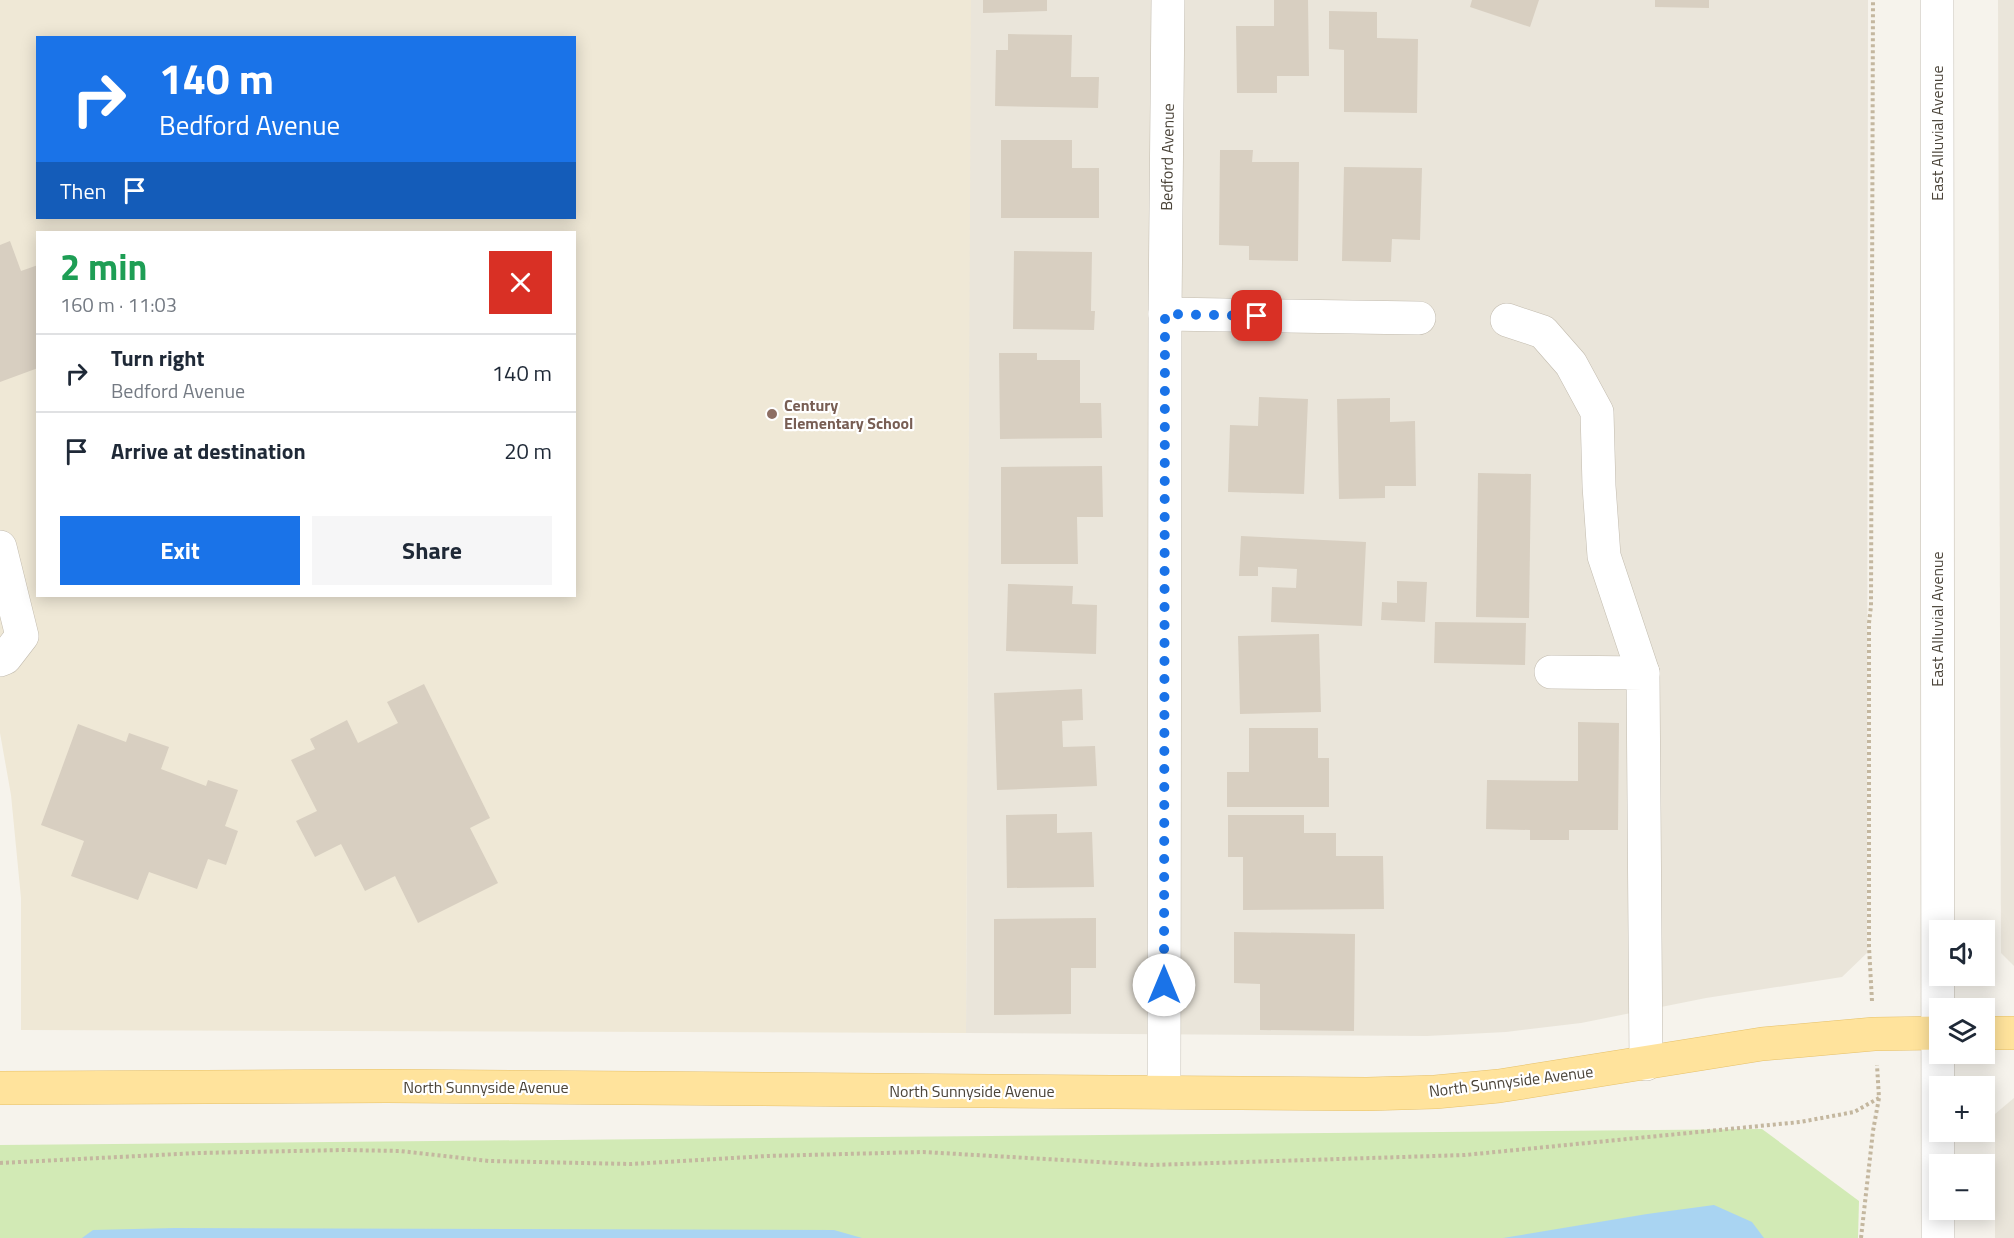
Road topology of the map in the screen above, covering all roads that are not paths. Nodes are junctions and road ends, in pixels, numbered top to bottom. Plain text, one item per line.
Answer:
1 (1168, 0) edge
2 (1937, 0) edge
3 (1165, 314) junction
4 (1419, 318) dead end
5 (1507, 320) dead end
6 (0, 547) edge
7 (0, 660) edge
8 (1551, 672) dead end
9 (1643, 673) junction
10 (1939, 998) edge
11 (1929, 1033) edge
12 (1995, 1033) edge
13 (2014, 1033) edge
14 (1646, 1064) junction
15 (1939, 1064) edge
16 (0, 1088) edge
17 (1164, 1092) junction
18 (1938, 1238) edge

1 - 3 street, Bedford Avenue
2 - 10 street, East Alluvial Avenue
3 - 4 street
3 - 17 street, Bedford Avenue
5 - 9 street
6 - 7 street
8 - 9 street
9 - 14 street
11 - 14 main road, North Sunnyside Avenue
12 - 13 main road
14 - 17 main road, North Sunnyside Avenue
15 - 18 street, East Alluvial Avenue
16 - 17 main road, North Sunnyside Avenue

